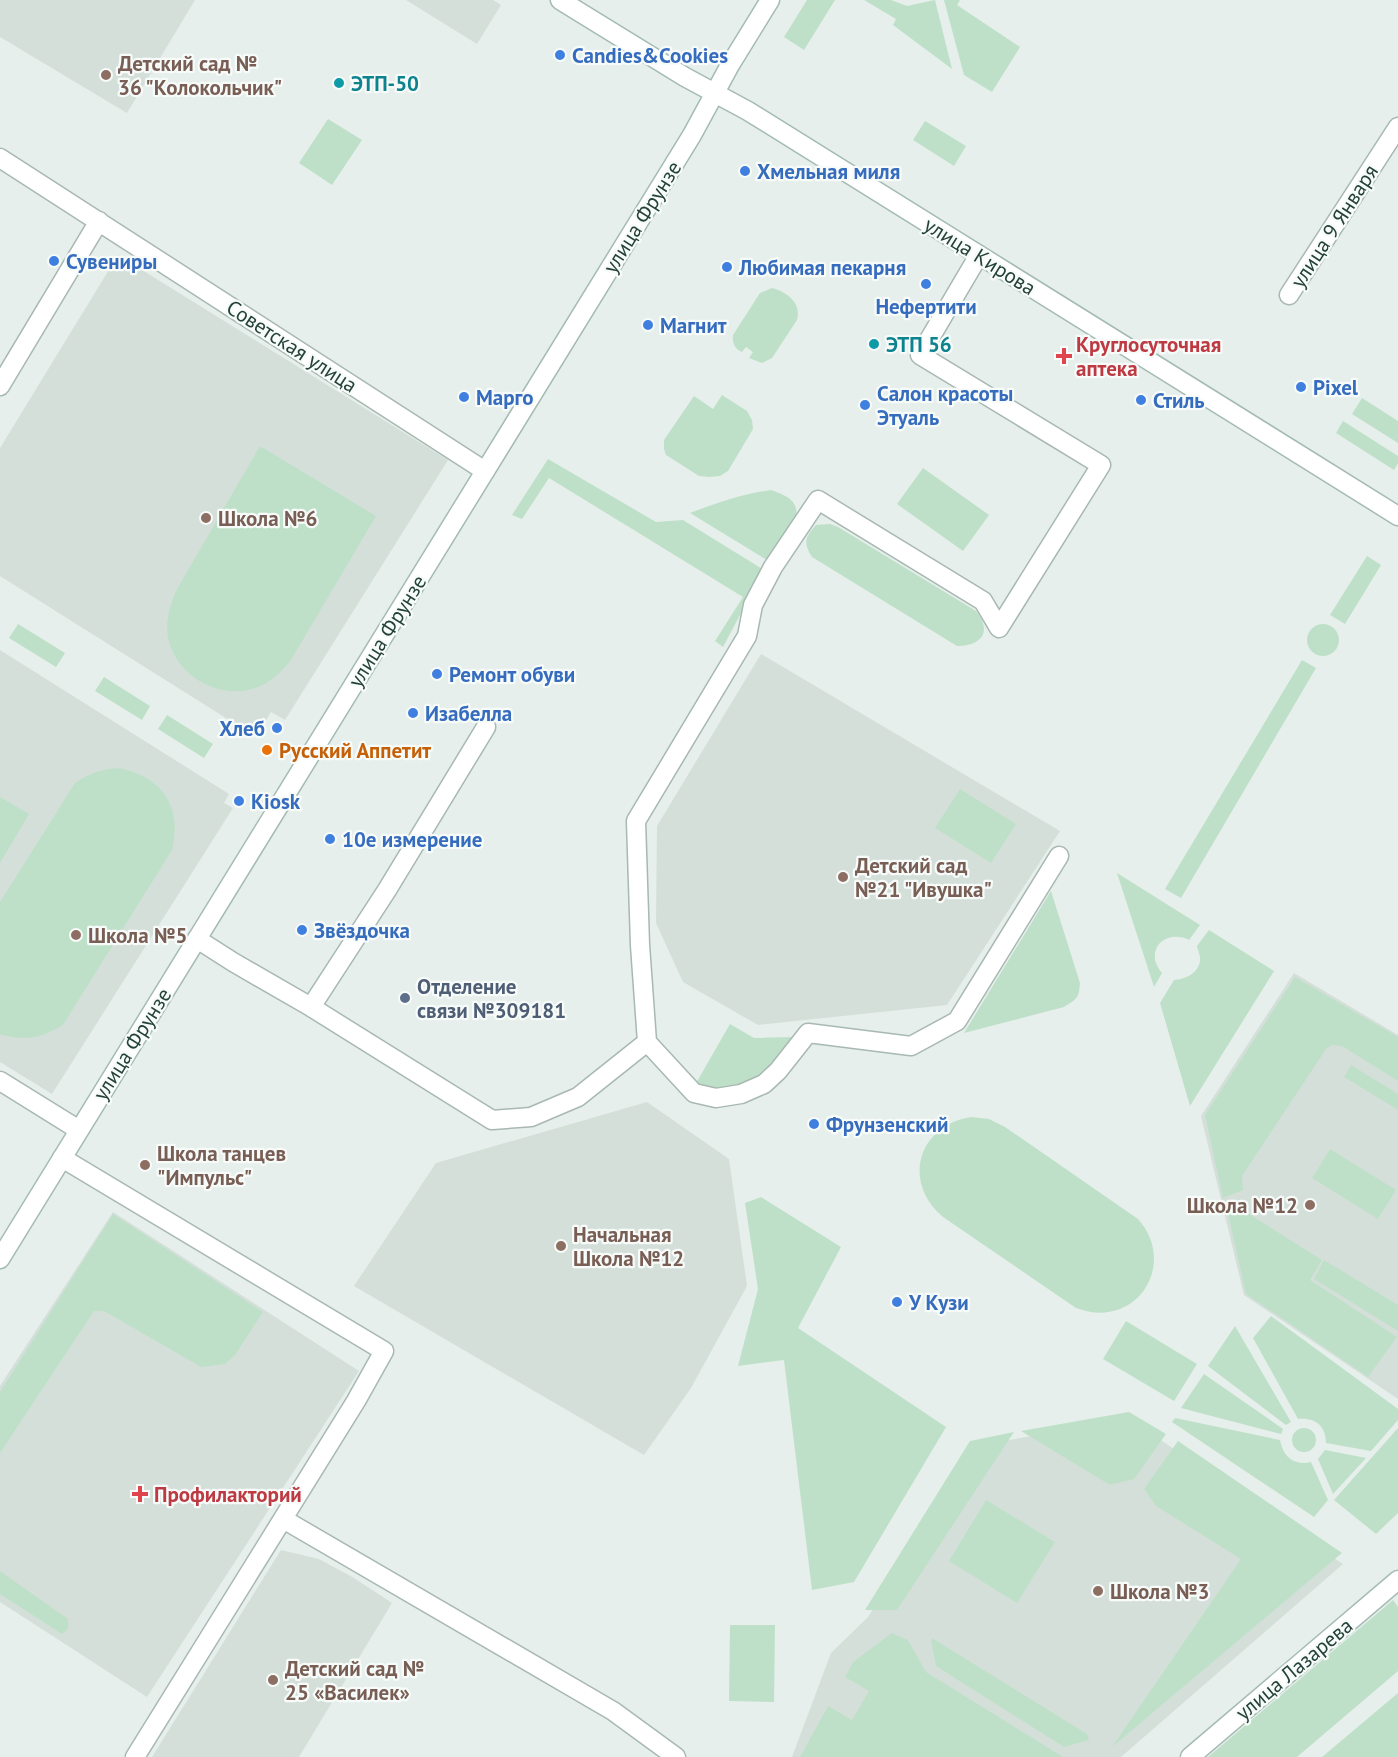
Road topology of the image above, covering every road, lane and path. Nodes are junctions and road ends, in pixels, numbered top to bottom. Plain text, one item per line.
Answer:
1 (560, 0) edge
2 (770, 0) edge
3 (715, 93) junction
4 (1398, 127) edge
5 (0, 158) edge
6 (99, 221) junction
7 (979, 255) junction
8 (1289, 294) dead end
9 (0, 386) edge
10 (485, 471) junction
11 (1398, 516) edge
12 (486, 727) dead end
13 (1059, 856) dead end
14 (197, 939) junction
15 (311, 1007) junction
16 (647, 1042) junction
17 (0, 1081) edge
18 (79, 1130) junction
19 (62, 1158) junction
20 (0, 1259) edge
21 (283, 1519) junction
22 (1398, 1580) edge
23 (135, 1757) edge
24 (676, 1757) edge
25 (1190, 1757) edge

1 - 3 street, улица Кирова
2 - 3 street, улица Фрунзе
3 - 7 street, улица Кирова
3 - 10 street, улица Фрунзе
4 - 8 street, улица 9 Января
5 - 6 street, Советская улица
6 - 9 street
6 - 10 street, Советская улица
7 - 11 street, улица Кирова
7 - 16 street
10 - 14 street, улица Фрунзе
12 - 15 street
13 - 16 street
14 - 15 street
14 - 18 street, улица Фрунзе
15 - 16 street
17 - 18 street
18 - 19 street, улица Фрунзе
19 - 20 street, улица Фрунзе
19 - 21 street
21 - 23 street
21 - 24 street
22 - 25 street, улица Лазарева

